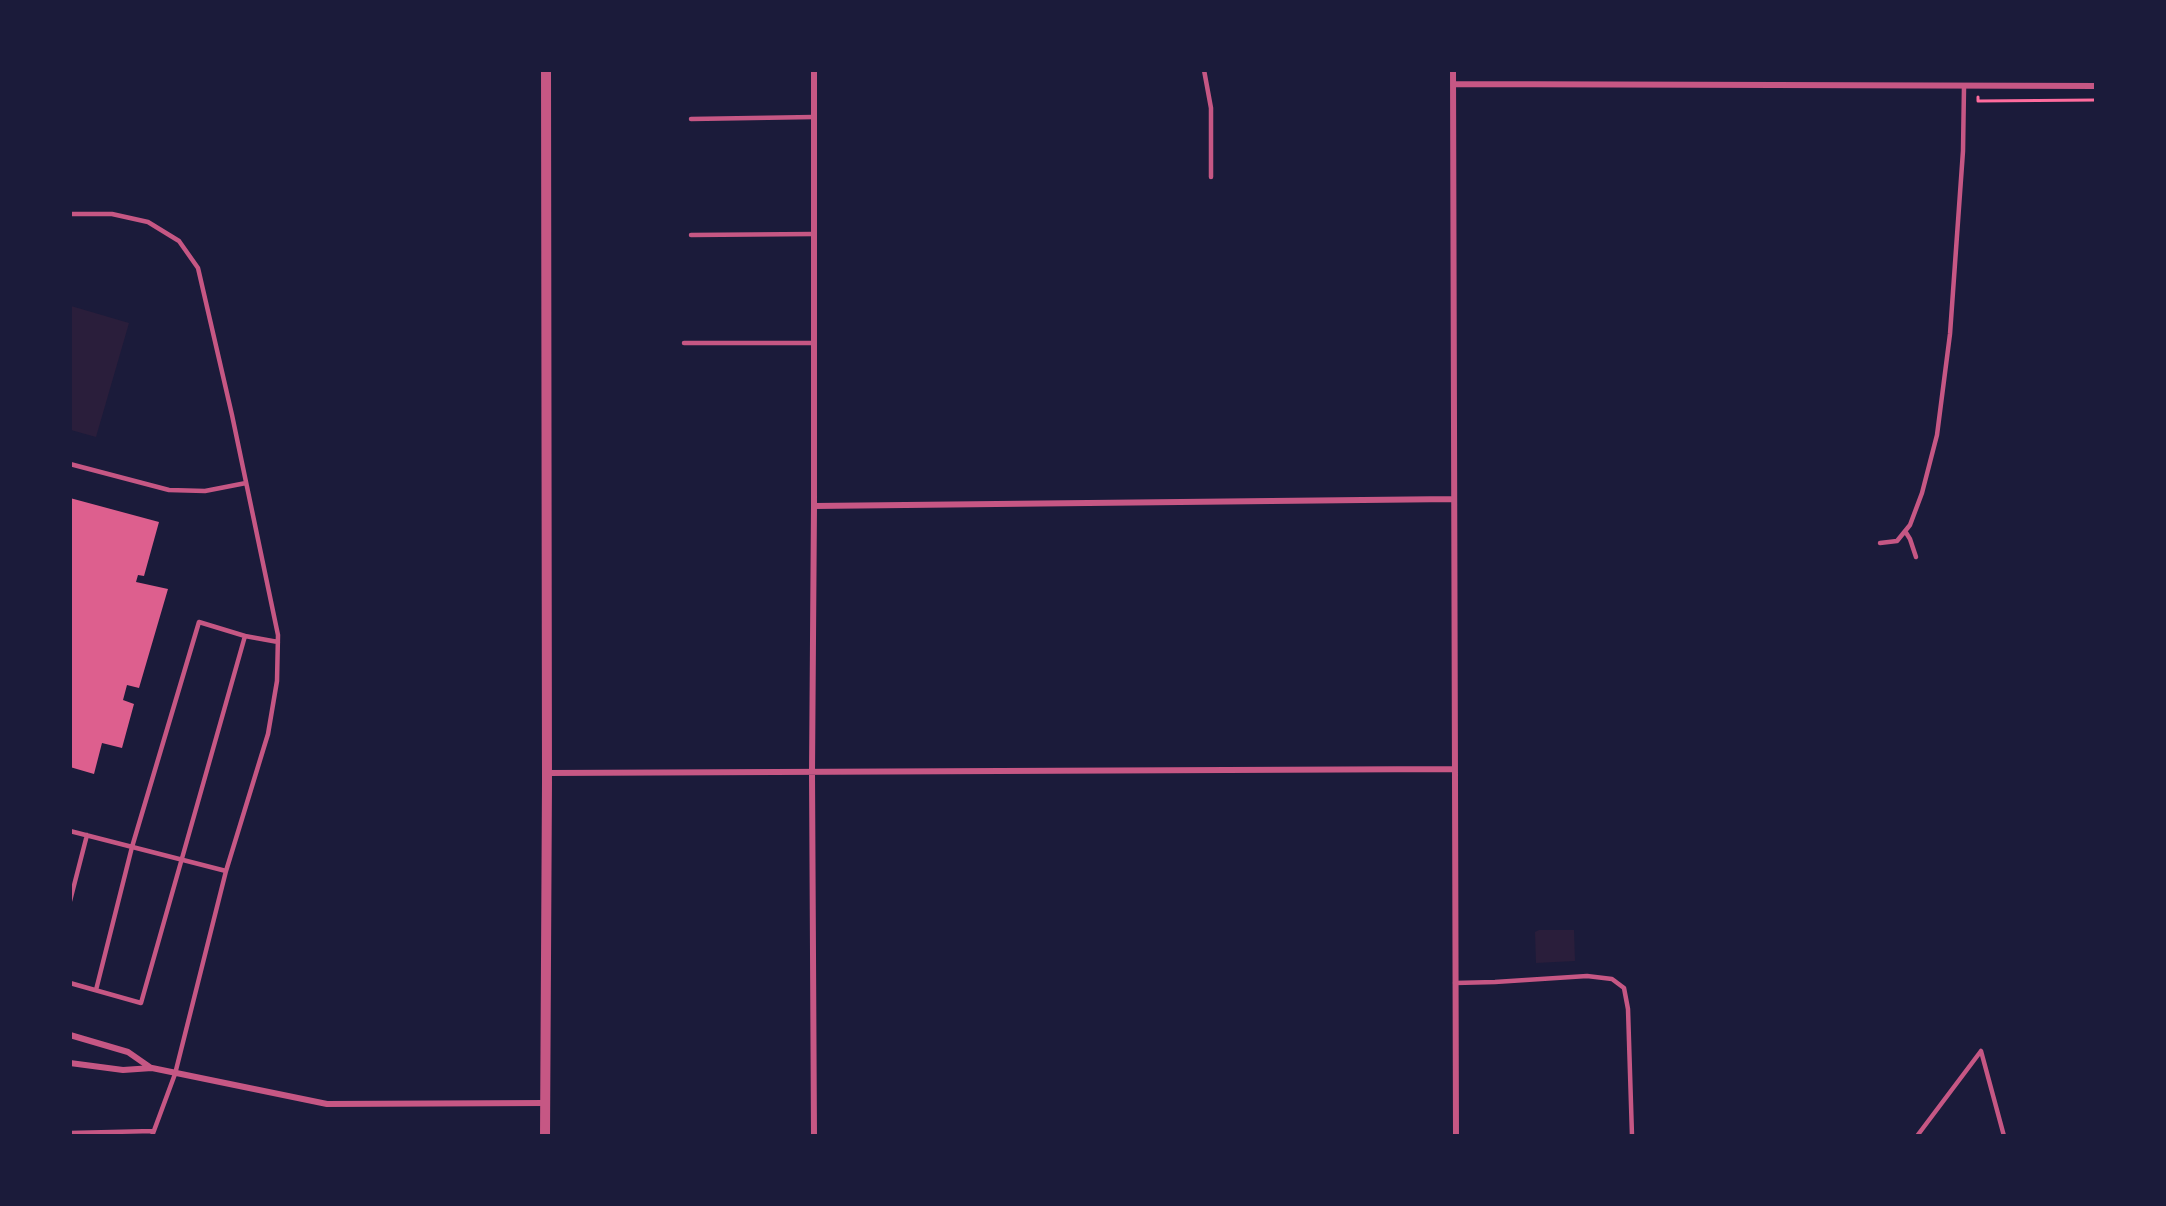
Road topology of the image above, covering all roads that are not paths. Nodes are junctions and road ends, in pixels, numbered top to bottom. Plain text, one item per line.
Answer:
1 (546, 70) edge
2 (814, 70) edge
3 (1204, 70) edge
4 (1453, 70) edge
5 (1453, 84) junction
6 (2096, 86) edge
7 (1964, 87) junction
8 (814, 117) junction
9 (691, 119) dead end
10 (1211, 177) dead end
11 (70, 213) edge
12 (814, 234) junction
13 (691, 235) dead end
14 (684, 343) dead end
15 (814, 343) junction
16 (70, 464) edge
17 (246, 483) junction
18 (1454, 499) junction
19 (814, 506) junction
20 (1905, 531) junction
21 (1880, 543) dead end
22 (1916, 557) dead end
23 (245, 636) junction
24 (278, 642) junction
25 (1454, 769) junction
26 (812, 772) junction
27 (547, 773) junction
28 (70, 831) edge
29 (87, 835) junction
30 (132, 847) junction
31 (182, 860) junction
32 (226, 871) junction
33 (70, 901) edge
34 (70, 983) edge
35 (1455, 983) junction
36 (96, 990) junction
37 (70, 1035) edge
38 (70, 1063) edge
39 (152, 1068) junction
40 (175, 1074) junction
41 (545, 1102) junction
42 (70, 1133) edge
43 (153, 1133) edge
44 (545, 1136) edge
45 (813, 1136) edge
46 (1456, 1136) edge
47 (1632, 1136) edge
48 (1917, 1136) edge
49 (2004, 1136) edge

1 - 27 street
2 - 8 street
3 - 10 lane
4 - 5 street
5 - 7 street
5 - 18 street
6 - 7 street
7 - 20 lane
8 - 9 lane
8 - 12 street
11 - 17 lane
12 - 13 lane
12 - 15 street
14 - 15 lane
15 - 19 street
16 - 17 lane
17 - 24 lane
18 - 19 street
18 - 25 street
19 - 26 street
20 - 21 lane
20 - 22 lane
23 - 24 lane
23 - 30 lane
23 - 31 lane
24 - 32 lane
25 - 26 street
25 - 35 street
26 - 27 street
26 - 45 street
27 - 41 street
28 - 29 lane
29 - 30 lane
29 - 33 lane
30 - 31 lane
30 - 36 lane
31 - 32 lane
31 - 36 lane
32 - 40 lane
34 - 36 lane
35 - 46 street
35 - 47 lane
37 - 39 street
38 - 39 street
39 - 40 street
40 - 41 street
40 - 43 lane
41 - 44 street
42 - 43 lane
48 - 49 lane

